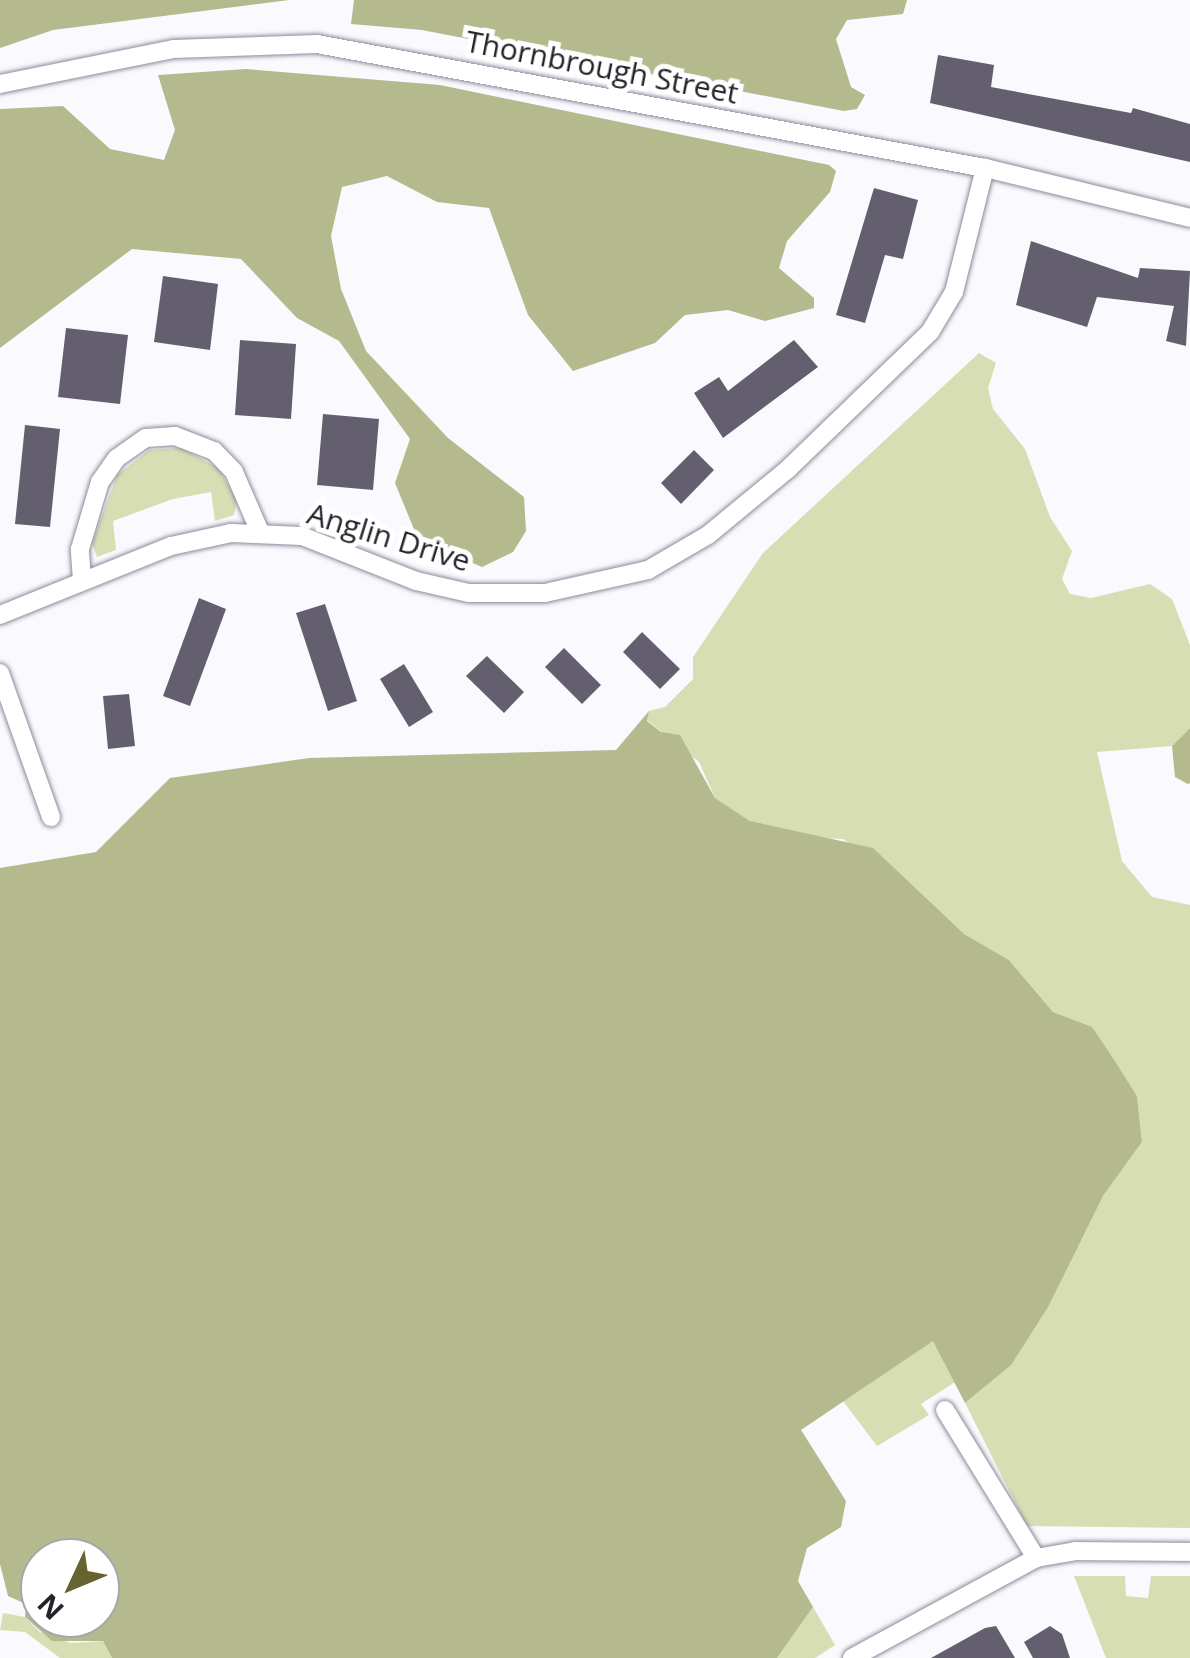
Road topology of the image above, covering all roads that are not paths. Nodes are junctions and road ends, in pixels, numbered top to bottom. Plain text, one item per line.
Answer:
1 (0, 84) edge
2 (984, 168) junction
3 (1190, 218) edge
4 (260, 532) junction
5 (82, 581) junction
6 (0, 615) edge
7 (0, 673) edge
8 (51, 817) dead end
9 (944, 1410) dead end
10 (1190, 1552) edge
11 (1036, 1558) junction
12 (852, 1658) edge

1 - 2 street, Thornbrough Street
2 - 3 street, Thornbrough Street
2 - 4 street, Anglin Drive
4 - 5 street, Anglin Drive
4 - 5 street
5 - 6 street, Anglin Drive
7 - 8 street
9 - 11 street
10 - 11 street
11 - 12 street

